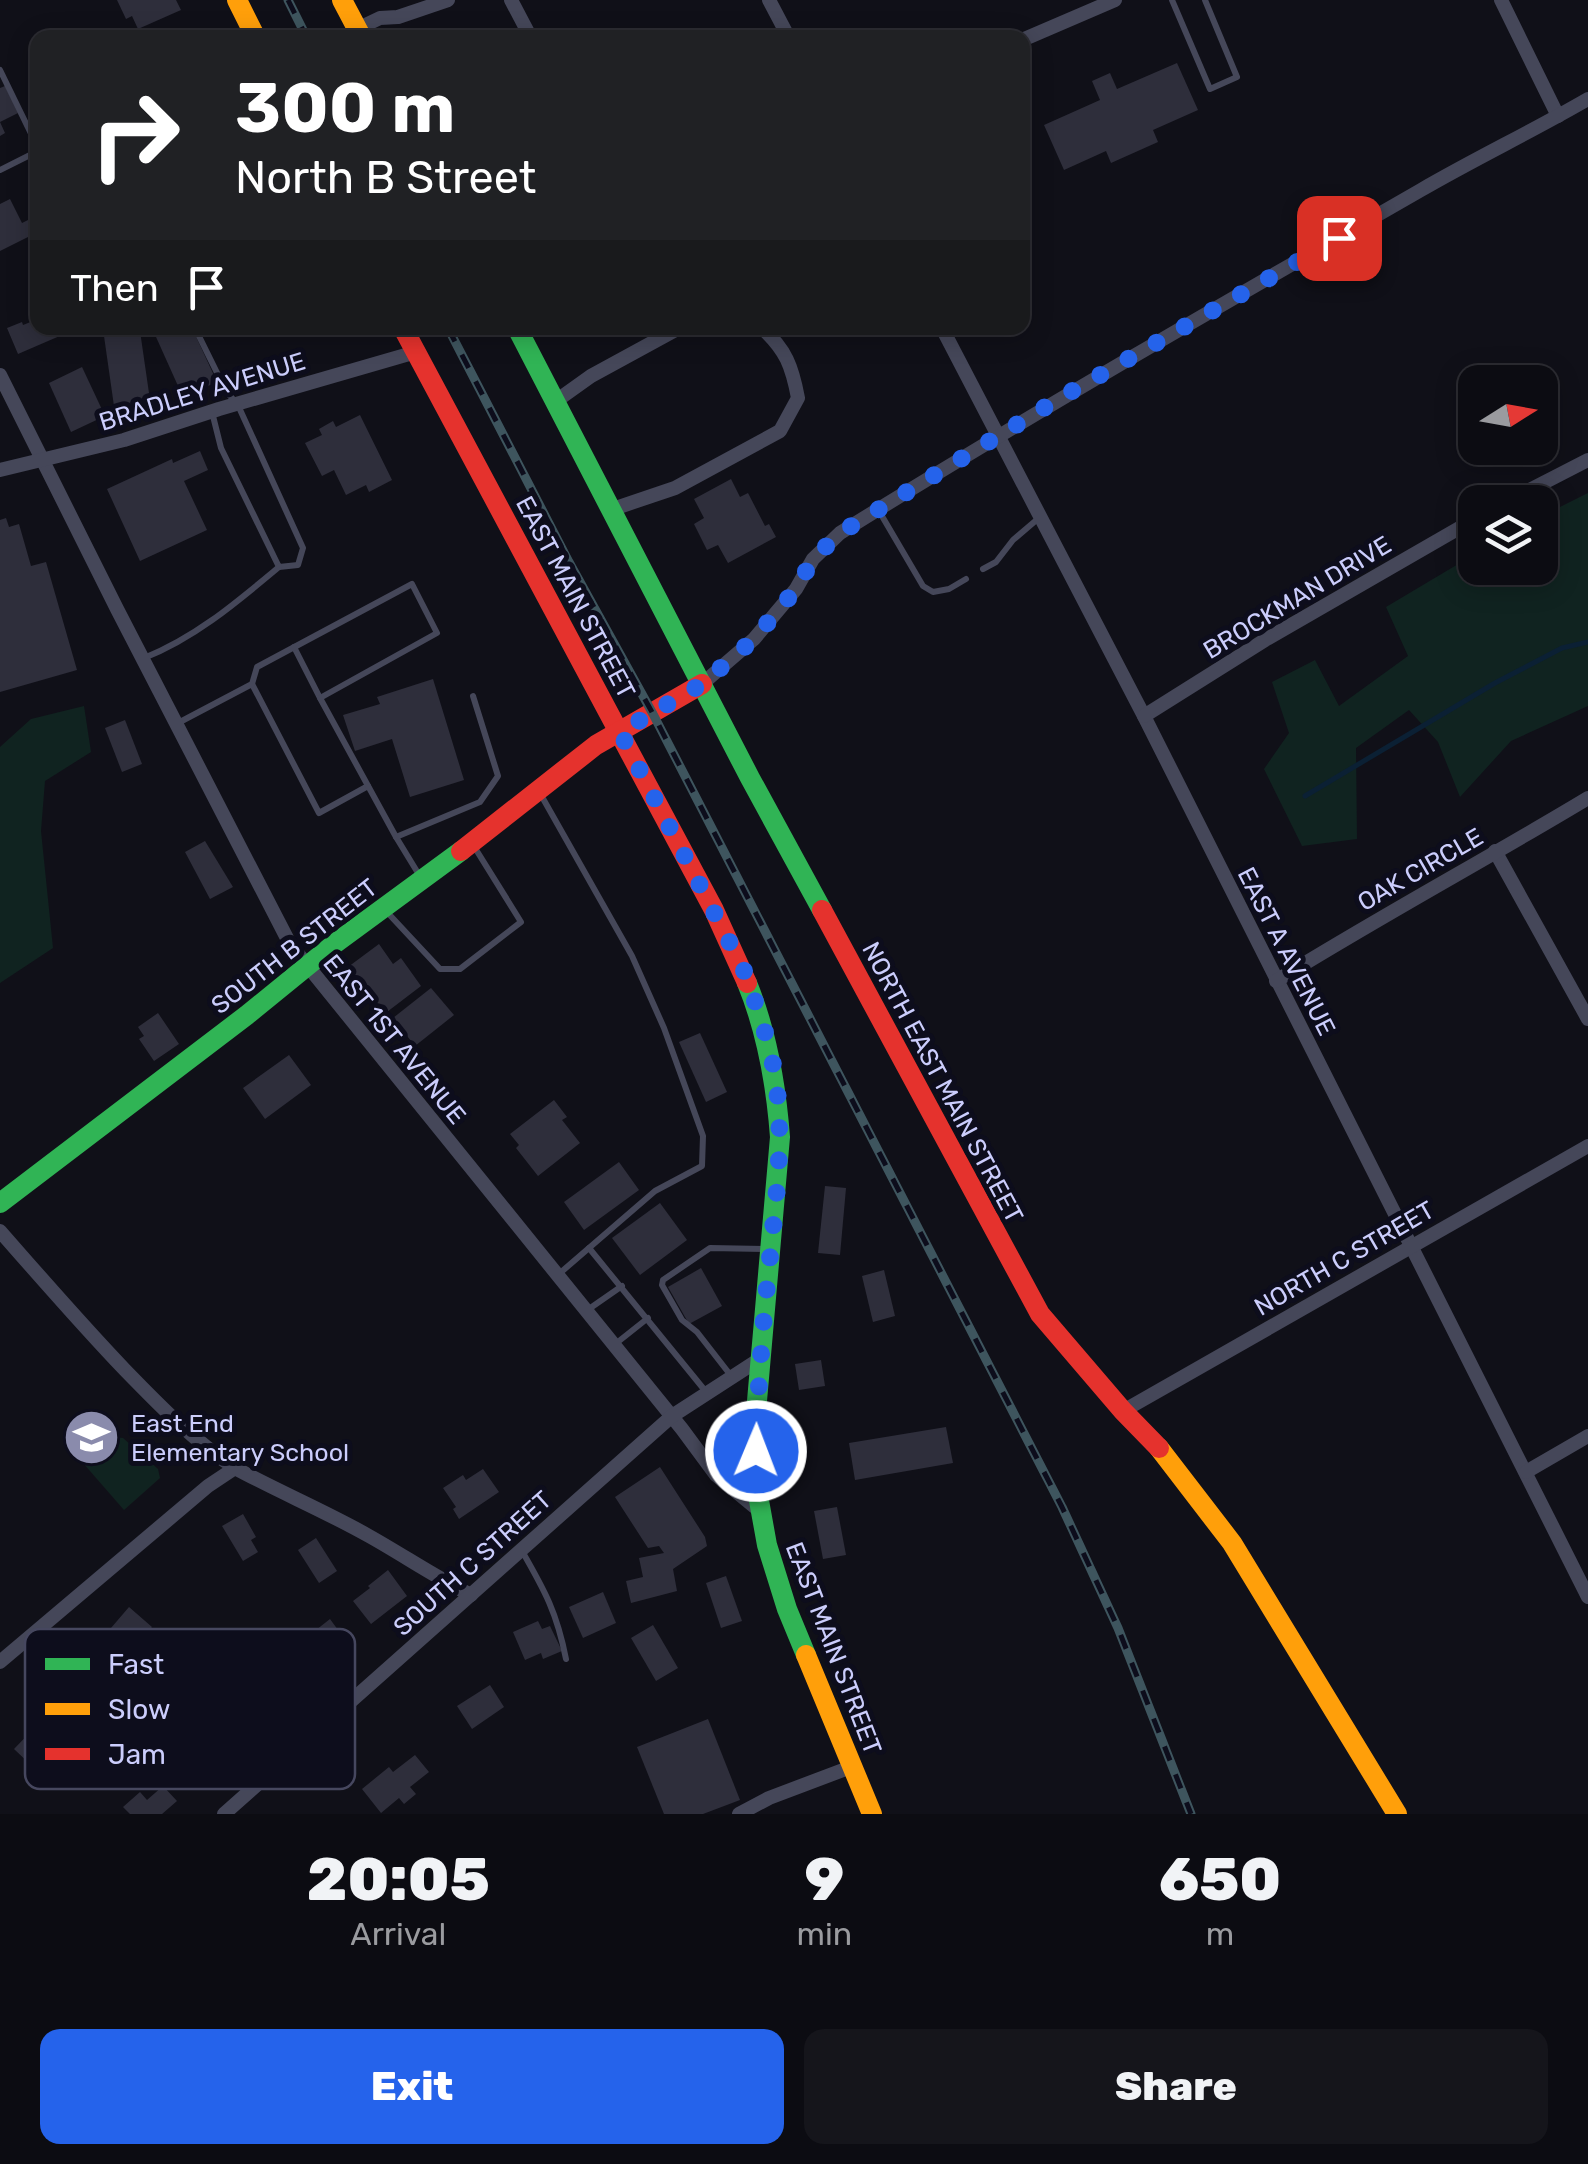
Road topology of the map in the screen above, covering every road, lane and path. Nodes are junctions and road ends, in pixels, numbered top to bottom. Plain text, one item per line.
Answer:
1 (236, 0) edge
2 (342, 0) edge
3 (448, 0) edge
4 (511, 0) edge
5 (769, 0) edge
6 (1115, 0) edge
7 (1172, 0) edge
8 (1205, 0) edge
9 (1501, 0) edge
10 (252, 30) edge
11 (357, 30) edge
12 (363, 30) edge
13 (527, 30) edge
14 (785, 30) edge
15 (1030, 37) edge
16 (0, 70) edge
17 (1588, 99) edge
18 (1558, 116) junction
19 (30, 132) edge
20 (30, 153) edge
21 (0, 170) edge
22 (199, 335) edge
23 (407, 335) edge
24 (522, 335) edge
25 (666, 335) edge
26 (770, 335) edge
27 (946, 335) edge
28 (416, 352) junction
29 (0, 375) edge
30 (556, 401) junction
31 (237, 404) junction
32 (212, 411) junction
33 (999, 435) junction
34 (43, 460) junction
35 (1588, 460) edge
36 (0, 470) edge
37 (1539, 485) edge
38 (613, 509) junction
39 (878, 509) junction
40 (1041, 516) junction
41 (1458, 529) edge
42 (279, 567) junction
43 (983, 569) dead end
44 (966, 579) dead end
45 (294, 647) junction
46 (143, 659) junction
47 (252, 684) junction
48 (702, 684) junction
49 (473, 696) dead end
50 (320, 698) junction
51 (1144, 716) junction
52 (177, 724) junction
53 (620, 732) junction
54 (368, 786) junction
55 (538, 790) junction
56 (1588, 798) edge
57 (396, 838) junction
58 (472, 843) junction
59 (1495, 852) junction
60 (422, 880) junction
61 (384, 908) junction
62 (307, 966) junction
63 (1276, 981) junction
64 (1588, 1019) edge
65 (1588, 1146) edge
66 (0, 1203) edge
67 (0, 1231) edge
68 (1411, 1247) junction
69 (589, 1248) junction
70 (770, 1250) junction
71 (557, 1276) junction
72 (622, 1286) junction
73 (586, 1312) junction
74 (648, 1318) junction
75 (614, 1345) junction
76 (760, 1359) junction
77 (733, 1378) junction
78 (708, 1393) junction
79 (1123, 1411) junction
80 (672, 1416) junction
81 (1588, 1436) edge
82 (235, 1468) junction
83 (1526, 1472) junction
84 (761, 1512) junction
85 (521, 1550) junction
86 (471, 1595) junction
87 (1588, 1597) edge
88 (39, 1629) edge
89 (25, 1641) edge
90 (566, 1659) dead end
91 (0, 1662) edge
92 (355, 1698) edge
93 (852, 1767) junction
94 (252, 1789) edge
95 (224, 1814) edge
96 (738, 1814) edge
97 (872, 1814) edge
98 (1397, 1814) edge

1 - 10 street
2 - 11 street
3 - 12 street
4 - 13 street
5 - 14 street
6 - 15 street
7 - 8 lane
9 - 18 street
16 - 19 lane
17 - 18 street
18 - 33 street
20 - 21 lane
22 - 31 lane
23 - 28 street, EAST MAIN STREET
24 - 30 street, NORTH EAST MAIN STREET
25 - 30 street
26 - 38 street
27 - 33 street, EAST A AVENUE
28 - 31 street, BRADLEY AVENUE
28 - 53 street, EAST MAIN STREET
29 - 34 street, EAST 1ST AVENUE
30 - 38 street, NORTH EAST MAIN STREET
31 - 32 street, BRADLEY AVENUE
31 - 42 lane
32 - 34 street, BRADLEY AVENUE
32 - 42 lane
33 - 39 street
33 - 40 street, EAST A AVENUE
34 - 36 street, BRADLEY AVENUE
34 - 46 street, EAST 1ST AVENUE
35 - 37 street
38 - 48 street, NORTH EAST MAIN STREET
39 - 44 lane
39 - 48 street
40 - 43 lane
40 - 51 street, EAST A AVENUE
41 - 51 street, BROCKMAN DRIVE
42 - 46 lane
45 - 47 lane
45 - 50 lane
45 - 50 lane
46 - 52 street, EAST 1ST AVENUE
47 - 52 lane
47 - 54 lane
48 - 53 street, SOUTH B STREET
48 - 79 street, NORTH EAST MAIN STREET
49 - 57 lane
50 - 54 lane
51 - 63 street, EAST A AVENUE
52 - 62 street, EAST 1ST AVENUE
53 - 55 street, SOUTH B STREET
53 - 70 street, EAST MAIN STREET
54 - 57 lane
55 - 58 street, SOUTH B STREET
55 - 69 lane
56 - 59 street, OAK CIRCLE
57 - 60 lane
58 - 60 street, SOUTH B STREET
58 - 61 lane
59 - 63 street, OAK CIRCLE
59 - 64 street
60 - 61 street, SOUTH B STREET
61 - 62 street, SOUTH B STREET
62 - 66 street, SOUTH B STREET
62 - 71 street, EAST 1ST AVENUE
63 - 68 street, EAST A AVENUE
65 - 68 street, NORTH C STREET
67 - 82 street
68 - 79 street, NORTH C STREET
68 - 83 street, EAST A AVENUE
69 - 71 lane
69 - 72 lane
70 - 76 street, EAST MAIN STREET
70 - 77 lane
71 - 73 street, EAST 1ST AVENUE
72 - 73 lane
72 - 74 lane
73 - 75 street, EAST 1ST AVENUE
74 - 75 lane
74 - 78 lane
75 - 80 street, EAST 1ST AVENUE
76 - 77 street, SOUTH C STREET
76 - 84 street, EAST MAIN STREET
77 - 78 street, SOUTH C STREET
78 - 80 street, SOUTH C STREET
79 - 98 street, NORTH EAST MAIN STREET
80 - 84 street, EAST 1ST AVENUE
80 - 85 street, SOUTH C STREET
81 - 83 street
82 - 86 street
82 - 88 street
83 - 87 street, EAST A AVENUE
84 - 93 street, EAST MAIN STREET
85 - 86 street, SOUTH C STREET
85 - 90 lane
86 - 92 street, SOUTH C STREET
89 - 91 street
93 - 96 street
93 - 97 street, EAST MAIN STREET
94 - 95 street, SOUTH C STREET

